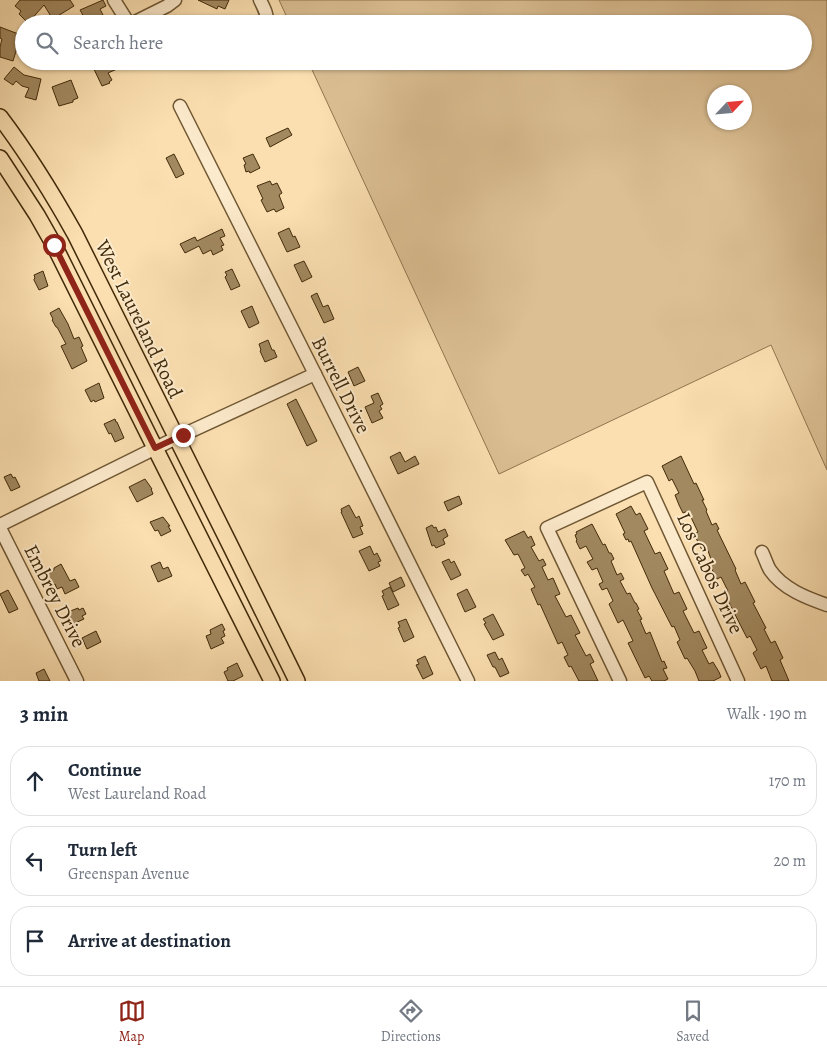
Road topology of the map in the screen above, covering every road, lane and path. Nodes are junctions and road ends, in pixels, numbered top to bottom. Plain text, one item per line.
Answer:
1 (114, 0) edge
2 (175, 0) edge
3 (260, 0) edge
4 (124, 15) edge
5 (148, 15) edge
6 (267, 15) edge
7 (180, 106) dead end
8 (0, 117) edge
9 (0, 158) edge
10 (75, 234) junction
11 (54, 245) junction
12 (315, 374) junction
13 (176, 438) junction
14 (155, 448) junction
15 (0, 526) edge
16 (762, 552) dead end
17 (827, 605) edge
18 (77, 681) edge
19 (272, 681) edge
20 (297, 681) edge
21 (468, 681) edge
22 (620, 681) edge
23 (738, 681) edge

1 - 4 street
2 - 5 street
3 - 6 street
7 - 12 street, Burrell Drive
8 - 10 main road, West Laureland Road
9 - 11 main road
10 - 11 main road
10 - 13 main road, West Laureland Road
11 - 14 main road
12 - 13 street
12 - 21 street, Burrell Drive
13 - 14 street
13 - 20 main road, West Laureland Road
14 - 15 street
14 - 19 main road
15 - 18 street, Embrey Drive
16 - 17 street
22 - 23 street, Los Cabos Drive

